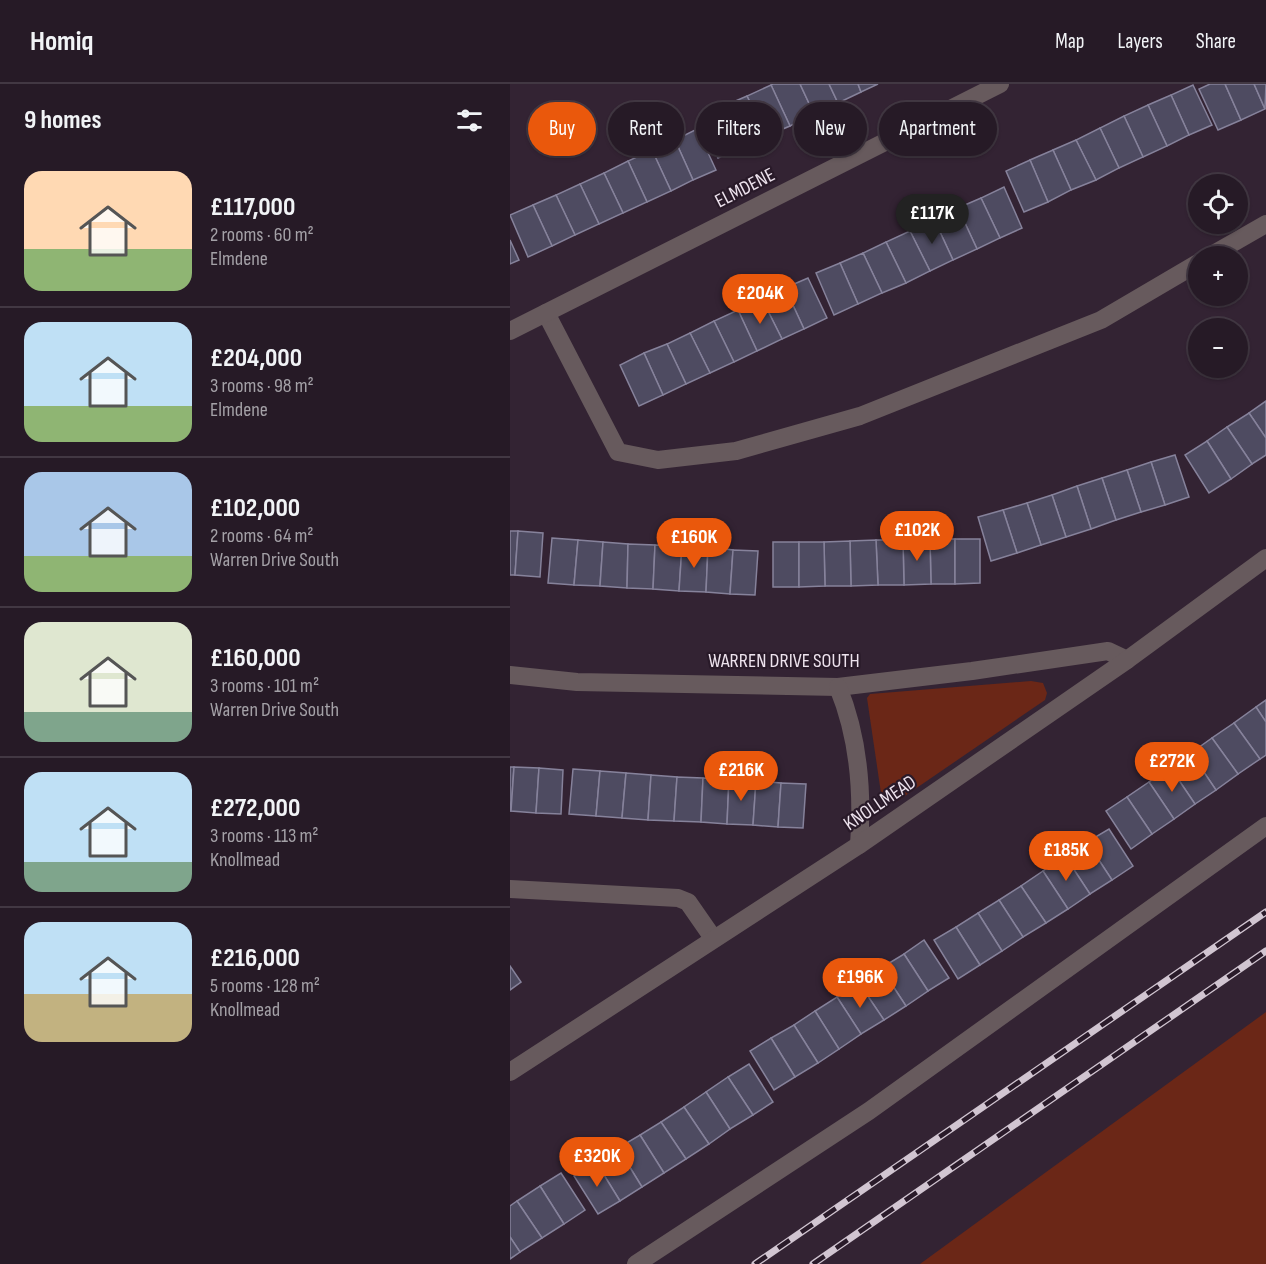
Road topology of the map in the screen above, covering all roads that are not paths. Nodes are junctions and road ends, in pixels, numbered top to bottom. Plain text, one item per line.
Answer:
1 (1000, 84) edge
2 (1266, 224) edge
3 (1228, 246) edge
4 (1188, 269) edge
5 (546, 313) junction
6 (510, 331) edge
7 (1266, 558) edge
8 (1127, 660) junction
9 (510, 675) edge
10 (838, 687) junction
11 (1266, 826) edge
12 (859, 845) junction
13 (510, 889) edge
14 (713, 938) junction
15 (510, 1072) edge
16 (636, 1264) edge

1 - 5 street, ELMDENE
2 - 3 street
4 - 5 street
5 - 6 street, ELMDENE
7 - 8 street, KNOLLMEAD
8 - 10 street, WARREN DRIVE SOUTH
8 - 12 street, KNOLLMEAD
9 - 10 street, WARREN DRIVE SOUTH
10 - 12 street
11 - 16 street
12 - 14 street, KNOLLMEAD
13 - 14 street
14 - 15 street, KNOLLMEAD

